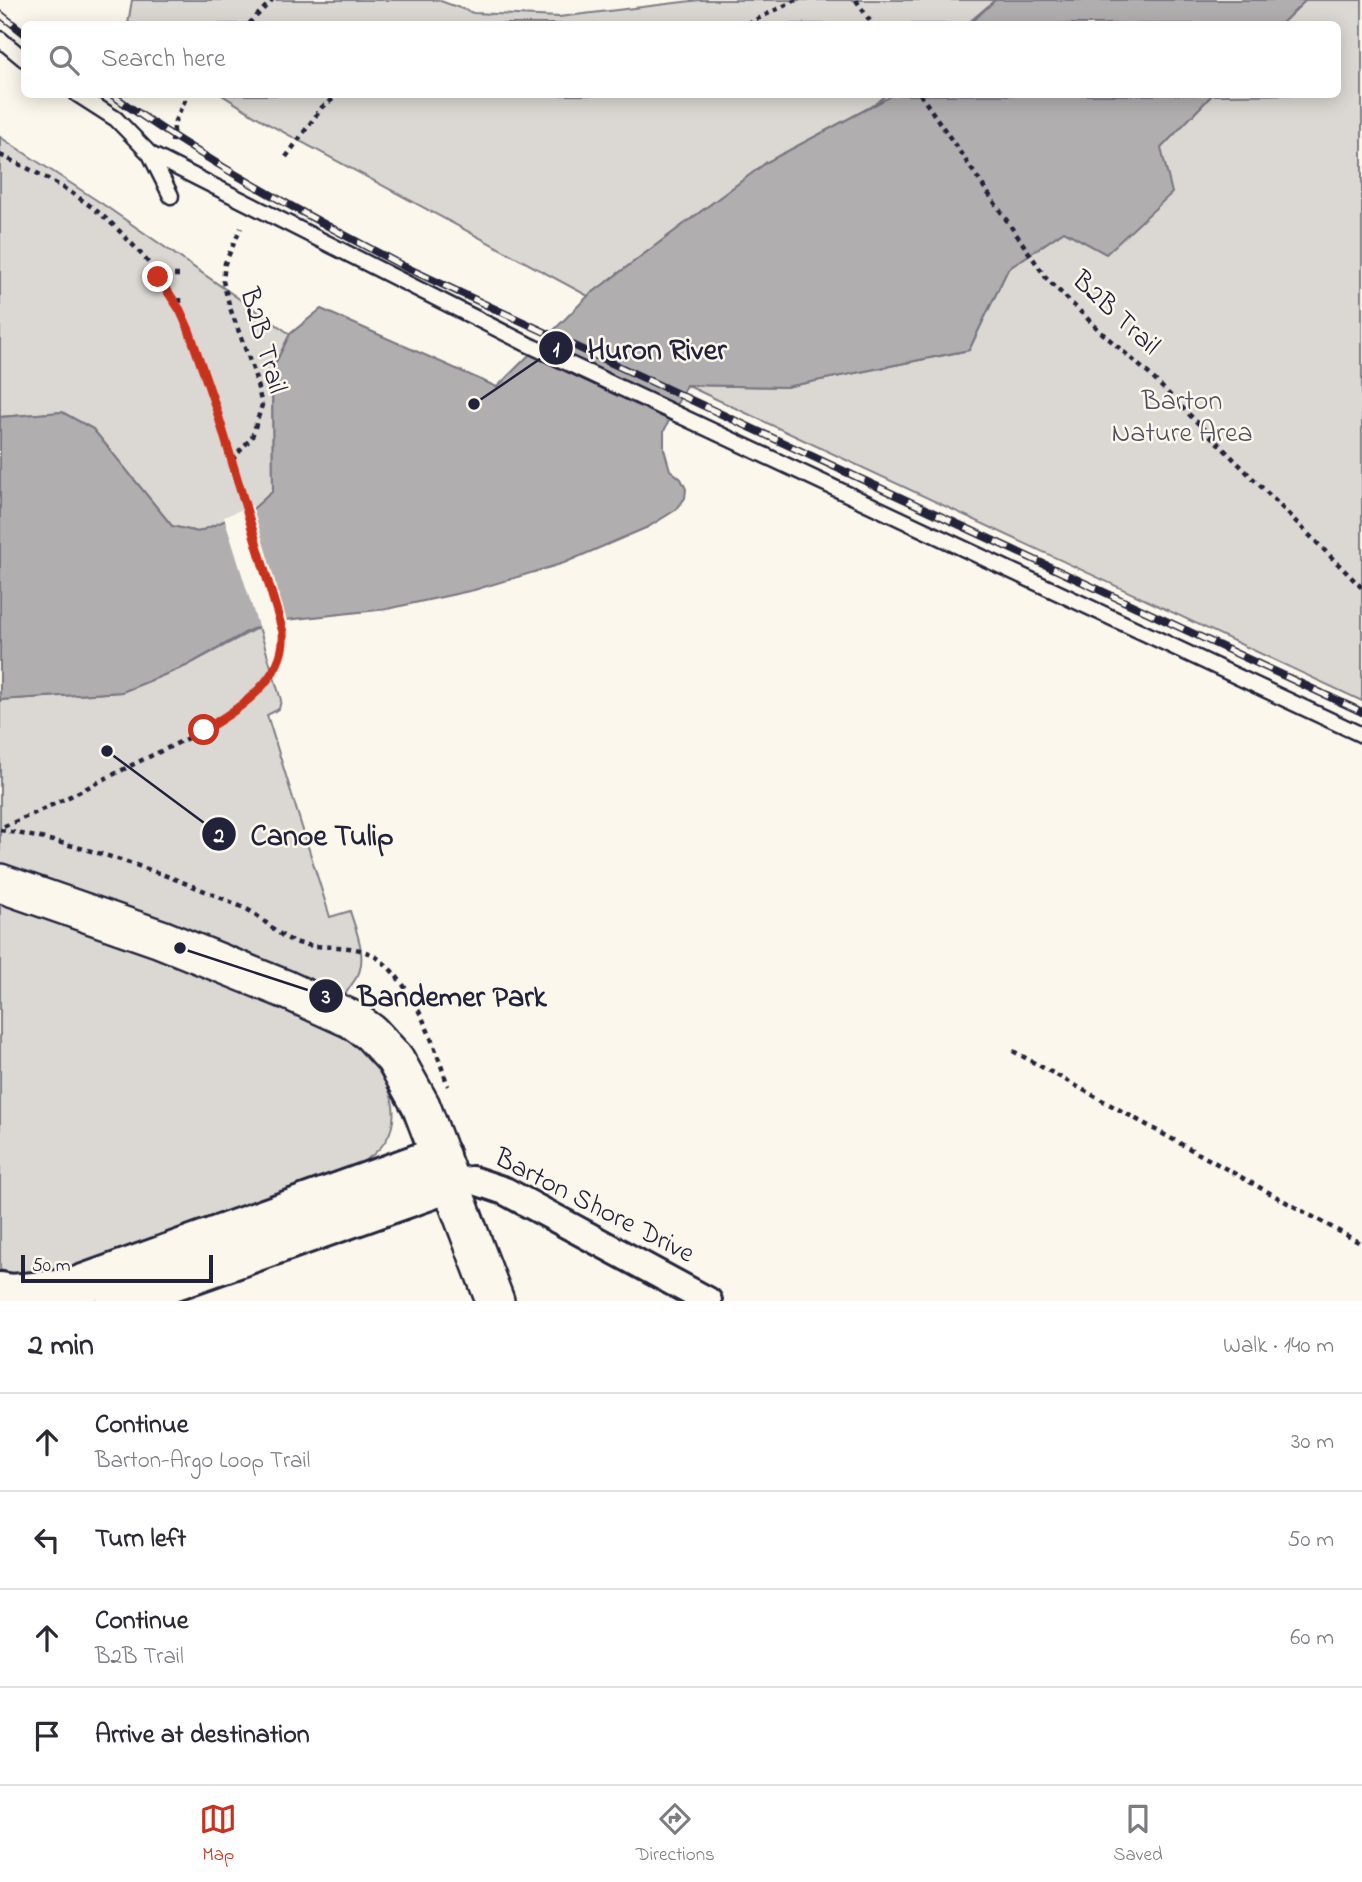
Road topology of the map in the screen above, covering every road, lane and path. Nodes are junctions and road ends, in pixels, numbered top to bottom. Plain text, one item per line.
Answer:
1 (272, 0) edge
2 (796, 0) edge
3 (856, 0) edge
4 (252, 21) edge
5 (753, 21) edge
6 (870, 21) edge
7 (0, 39) edge
8 (21, 56) edge
9 (83, 98) edge
10 (334, 98) edge
11 (923, 98) edge
12 (150, 154) junction
13 (0, 155) edge
14 (286, 158) dead end
15 (172, 197) dead end
16 (241, 228) dead end
17 (164, 276) dead end
18 (158, 277) junction
19 (180, 298) dead end
20 (180, 310) junction
21 (232, 460) junction
22 (1362, 588) edge
23 (1362, 735) edge
24 (0, 828) edge
25 (0, 883) edge
26 (1013, 1051) dead end
27 (445, 1169) junction
28 (1362, 1244) edge
29 (0, 1292) edge
30 (117, 1301) edge
31 (495, 1301) edge
32 (708, 1301) edge

1 - 4 path
2 - 5 path
3 - 6 path
7 - 8 lane
9 - 12 lane
10 - 14 path
11 - 22 path, B2B Trail
12 - 15 lane
12 - 23 lane
13 - 18 path
16 - 21 path, B2B Trail
17 - 18 path
18 - 20 path
19 - 20 path
20 - 21 path
21 - 24 path
25 - 27 main road
26 - 28 path
27 - 29 highway
27 - 30 highway
27 - 31 main road
27 - 32 street, Barton Shore Drive

